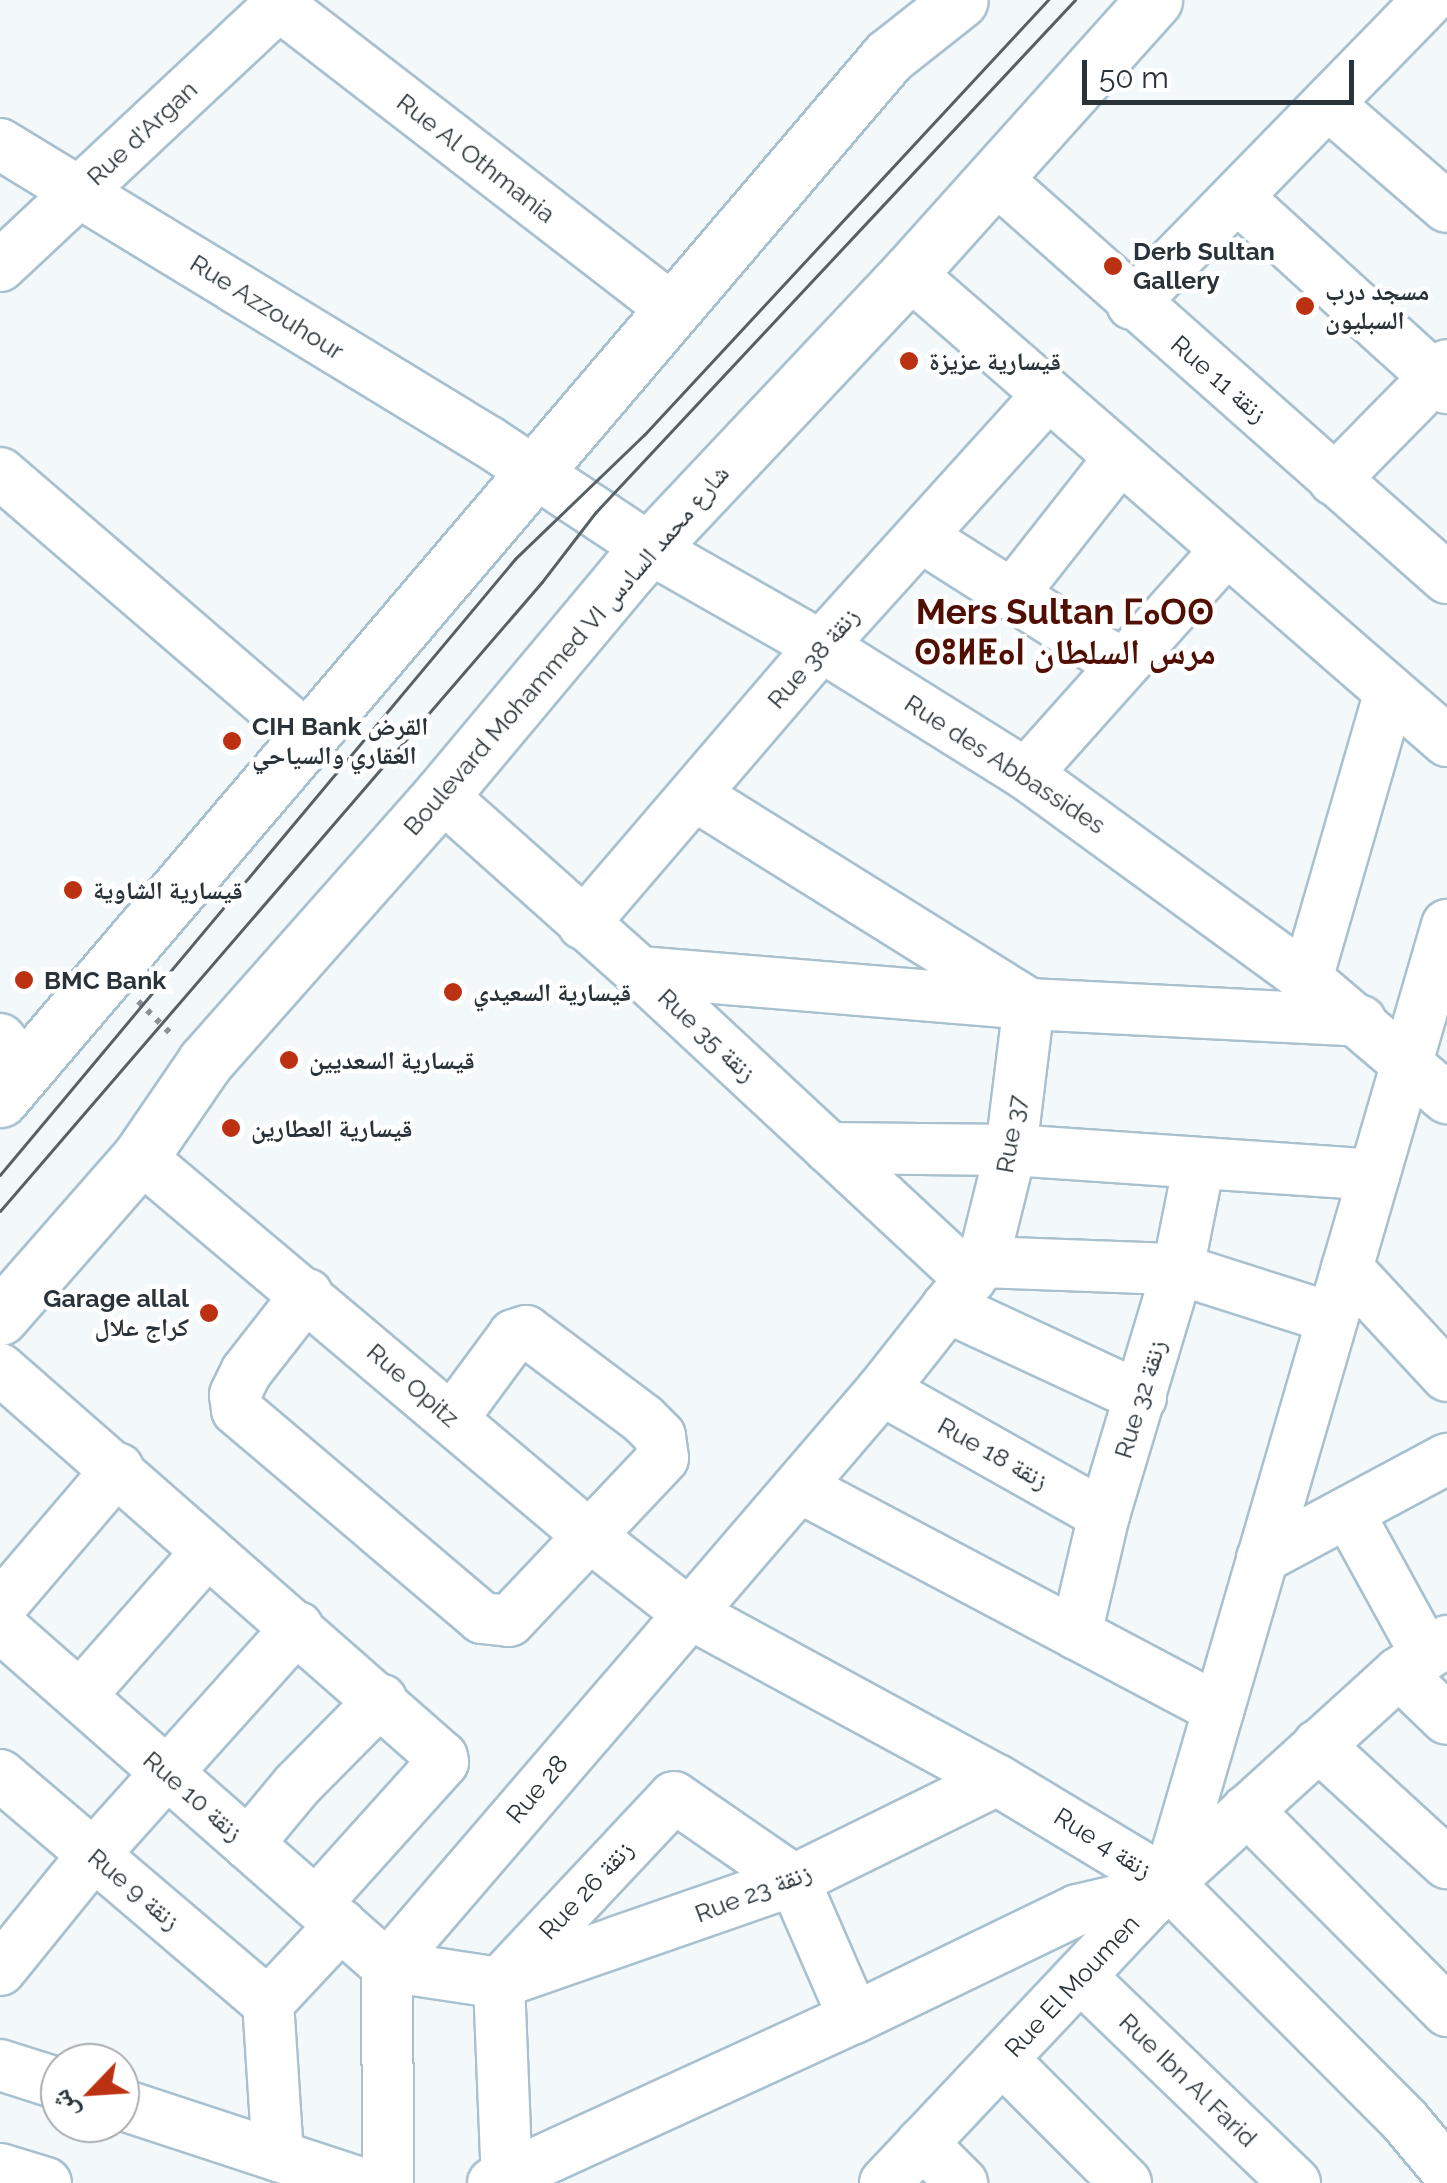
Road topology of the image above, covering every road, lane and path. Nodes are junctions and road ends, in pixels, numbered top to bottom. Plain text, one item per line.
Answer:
1 (960, 0) edge
2 (1154, 0) edge
3 (1429, 0) edge
4 (281, 3) edge
5 (1328, 104) junction
6 (0, 144) edge
7 (994, 177) junction
8 (80, 191) junction
9 (1237, 197) junction
10 (1447, 208) edge
11 (0, 266) edge
12 (909, 273) junction
13 (1132, 304) junction
14 (673, 310) junction
15 (1444, 377) edge
16 (1046, 396) junction
17 (1119, 458) junction
18 (534, 471) junction
19 (0, 473) edge
20 (1334, 480) junction
21 (921, 536) junction
22 (649, 548) junction
23 (1226, 550) junction
24 (1447, 578) edge
25 (1012, 595) junction
26 (822, 646) junction
27 (1123, 665) junction
28 (1390, 692) junction
29 (309, 739) junction
30 (1447, 741) edge
31 (1026, 774) junction
32 (696, 795) junction
33 (441, 796) junction
34 (583, 924) junction
35 (1447, 925) edge
36 (109, 972) junction
37 (640, 972) junction
38 (1307, 979) junction
39 (1029, 1004) junction
40 (1435, 1015) edge
41 (1361, 1021) junction
42 (1408, 1060) junction
43 (205, 1062) junction
44 (8, 1069) edge
45 (1447, 1098) edge
46 (829, 1148) junction
47 (1012, 1150) junction
48 (140, 1157) junction
49 (1198, 1164) junction
50 (1374, 1175) junction
51 (1347, 1268) junction
52 (1178, 1269) junction
53 (966, 1282) junction
54 (307, 1294) junction
55 (0, 1317) edge
56 (1332, 1318) junction
57 (0, 1369) edge
58 (1447, 1376) edge
59 (882, 1390) junction
60 (1142, 1397) junction
61 (452, 1419) junction
62 (1447, 1459) edge
63 (118, 1469) junction
64 (799, 1487) junction
65 (1350, 1514) junction
66 (1104, 1515) junction
67 (591, 1537) junction
68 (208, 1551) junction
69 (1262, 1558) junction
70 (0, 1607) edge
71 (687, 1612) junction
72 (0, 1626) edge
73 (298, 1628) junction
74 (1076, 1634) junction
75 (1424, 1656) edge
76 (80, 1696) junction
77 (382, 1700) junction
78 (1219, 1709) junction
79 (1447, 1719) edge
80 (1318, 1745) junction
81 (168, 1774) junction
82 (997, 1780) junction
83 (3, 1785) edge
84 (1247, 1810) junction
85 (248, 1844) junction
86 (94, 1854) junction
87 (1447, 1863) edge
88 (794, 1880) junction
89 (1159, 1893) junction
90 (328, 1914) junction
91 (387, 1966) junction
92 (0, 1970) edge
93 (1081, 1976) junction
94 (499, 1983) junction
95 (268, 2004) junction
96 (1447, 2011) edge
97 (854, 2018) junction
98 (1003, 2060) junction
99 (0, 2065) edge
100 (40, 2078) edge
101 (140, 2111) edge
102 (922, 2144) junction
103 (278, 2156) junction
104 (0, 2169) edge
105 (1447, 2171) edge
106 (500, 2180) edge
107 (46, 2183) edge
108 (360, 2183) edge
109 (388, 2183) edge
110 (885, 2183) edge
111 (962, 2183) edge
112 (1126, 2183) edge
113 (1295, 2183) edge

1 - 14 main road
2 - 7 main road, Boulevard Mohammed VI شارع محمد السادس
3 - 5 street
4 - 8 street, Rue d'Argan
4 - 14 street, Rue Al Othmania
5 - 9 street
5 - 10 street
6 - 8 street, Rue Azzouhour
7 - 12 main road, Boulevard Mohammed VI شارع محمد السادس
7 - 13 street, Rue 11 زنقة
8 - 11 street, Rue d'Argan
8 - 18 street, Rue Azzouhour
9 - 13 street
9 - 15 street
12 - 16 street
12 - 22 main road, Boulevard Mohammed VI شارع محمد السادس
13 - 20 street, Rue 11 زنقة
14 - 18 main road
15 - 20 street
16 - 17 street
16 - 21 street, Rue 38 زنقة
17 - 23 street
17 - 25 street
18 - 22 street, Rue des Abbassides
18 - 29 main road
19 - 29 street
20 - 24 street, Rue 11 زنقة
21 - 25 street
21 - 26 street, Rue 38 زنقة
22 - 26 street, Rue des Abbassides
22 - 33 main road, Boulevard Mohammed VI شارع محمد السادس
23 - 27 street
23 - 28 street
25 - 27 street
26 - 31 street, Rue des Abbassides
26 - 32 street, Rue 38 زنقة
27 - 31 street
28 - 30 street
28 - 38 street
29 - 36 main road
31 - 38 street, Rue des Abbassides
32 - 34 street, Rue 38 زنقة
32 - 39 street
33 - 34 street, Rue 35 زنقة
33 - 43 main road, Boulevard Mohammed VI شارع محمد السادس
34 - 37 street, Rue 35 زنقة
35 - 40 street
36 - 43 path
36 - 44 main road
37 - 39 street
37 - 46 street, Rue 35 زنقة
38 - 41 street, Rue des Abbassides
39 - 41 street
39 - 47 street, Rue 37
40 - 42 street
41 - 42 street, Rue des Abbassides
42 - 45 street, Rue des Abbassides
42 - 50 street
43 - 48 main road, Boulevard Mohammed VI شارع محمد السادس
46 - 47 street
46 - 53 street, Rue 35 زنقة
47 - 49 street
47 - 53 street, Rue 37
48 - 54 street, Rue Opitz
48 - 55 main road, Boulevard Mohammed VI شارع محمد السادس
49 - 50 street
49 - 52 street, Rue 32 زنقة
50 - 51 street
51 - 56 street
51 - 58 street
52 - 53 street
52 - 56 street
52 - 60 street, Rue 32 زنقة
53 - 59 street, Rue 28
53 - 60 street, Rue 35 زنقة
54 - 61 street, Rue Opitz
54 - 67 street
56 - 69 street
57 - 63 street
59 - 64 street, Rue 28
59 - 66 street, Rue 18 زنقة
60 - 66 street, Rue 32 زنقة
61 - 67 street, Rue Opitz
61 - 67 street
62 - 65 street
63 - 68 street
63 - 70 street
64 - 71 street, Rue 28
64 - 74 street
65 - 69 street
65 - 75 street
66 - 74 street, Rue 32 زنقة
67 - 71 street, Rue Opitz
68 - 73 street
68 - 76 street
69 - 78 street
71 - 82 street, Rue 4 زنقة
71 - 91 street, Rue 28
72 - 76 street, Rue 10 زنقة
73 - 77 street
73 - 81 street
74 - 78 street
75 - 79 street
75 - 80 street, Rue El Moumen
76 - 81 street, Rue 10 زنقة
77 - 85 street
77 - 90 street
78 - 89 street
80 - 84 street, Rue El Moumen
80 - 87 street
81 - 85 street, Rue 10 زنقة
81 - 86 street
82 - 88 street, Rue 23 زنقة
82 - 89 street, Rue 4 زنقة
83 - 86 street, Rue 9 زنقة
84 - 89 street, Rue El Moumen
84 - 96 street
85 - 90 street, Rue 10 زنقة
86 - 92 street
86 - 95 street, Rue 9 زنقة
88 - 94 street, Rue 23 زنقة
88 - 94 street, Rue 26 زنقة
88 - 97 street
89 - 93 street, Rue El Moumen
89 - 97 street
89 - 105 street, Rue 4 زنقة
90 - 91 street, Rue 10 زنقة
90 - 95 street
91 - 94 street
91 - 109 street
93 - 98 street, Rue El Moumen
93 - 113 street, Rue Ibn Al Farid
94 - 106 street
95 - 103 street
97 - 106 street
98 - 102 street, Rue El Moumen
98 - 112 street
99 - 100 street
101 - 103 street
102 - 110 street, Rue El Moumen
102 - 111 street
103 - 108 street
104 - 107 street

